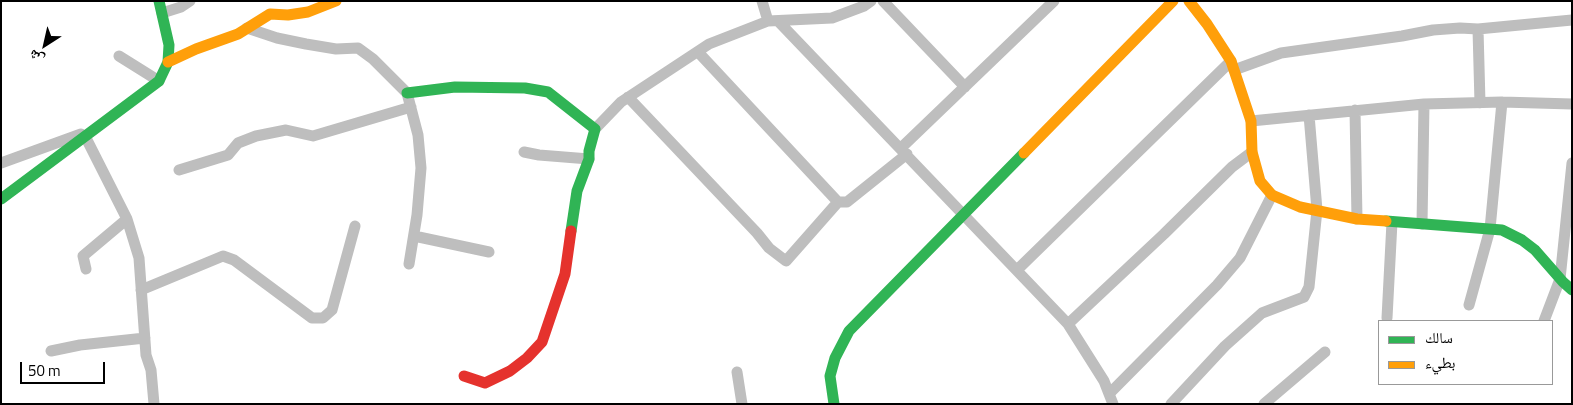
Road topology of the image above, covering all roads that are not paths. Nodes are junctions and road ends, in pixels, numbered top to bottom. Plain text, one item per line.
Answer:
1 (159, 1) edge
2 (190, 1) edge
3 (336, 1) edge
4 (762, 1) edge
5 (871, 1) edge
6 (883, 1) edge
7 (1054, 1) edge
8 (1173, 1) edge
9 (1190, 1) edge
10 (162, 14) junction
11 (1572, 20) edge
12 (773, 21) junction
13 (247, 28) junction
14 (1478, 29) junction
15 (698, 52) junction
16 (119, 56) dead end
17 (168, 62) junction
18 (1232, 65) junction
19 (159, 81) junction
20 (964, 87) junction
21 (407, 93) junction
22 (628, 97) junction
23 (1502, 102) junction
24 (1480, 103) junction
25 (1424, 104) junction
26 (1572, 104) edge
27 (411, 107) junction
28 (1355, 110) junction
29 (1309, 115) junction
30 (1251, 121) junction
31 (94, 129) junction
32 (595, 129) junction
33 (85, 136) junction
34 (904, 151) junction
35 (524, 152) dead end
36 (1252, 152) junction
37 (589, 159) junction
38 (1572, 163) edge
39 (1, 164) edge
40 (179, 170) dead end
41 (1272, 195) junction
42 (1, 198) edge
43 (838, 202) junction
44 (1317, 210) junction
45 (964, 214) junction
46 (127, 219) junction
47 (1357, 219) junction
48 (1392, 222) junction
49 (1422, 224) junction
50 (355, 226) dead end
51 (1490, 229) junction
52 (414, 236) junction
53 (488, 252) dead end
54 (409, 264) dead end
55 (86, 269) dead end
56 (1017, 270) junction
57 (1560, 279) junction
58 (141, 290) junction
59 (1572, 290) edge
60 (1469, 305) dead end
61 (1387, 318) dead end
62 (1544, 320) edge
63 (1068, 324) junction
64 (145, 338) junction
65 (50, 351) dead end
66 (1325, 352) dead end
67 (737, 372) dead end
68 (464, 376) dead end
69 (1111, 399) edge
70 (154, 404) edge
71 (742, 404) edge
72 (834, 404) edge
73 (1171, 404) edge
74 (1264, 404) edge

1 - 10 street
2 - 10 street
3 - 13 street
4 - 12 street
5 - 12 street
6 - 20 street
7 - 20 street
8 - 45 street
9 - 18 street
10 - 17 street
11 - 14 street
12 - 15 street
12 - 34 street
13 - 17 street
13 - 21 street
14 - 18 street
14 - 24 street
15 - 22 street
15 - 43 street
16 - 19 street
17 - 19 street
18 - 30 street
18 - 56 street
19 - 31 street
20 - 34 street
21 - 27 street
21 - 32 street
22 - 32 street
22 - 43 street
23 - 24 street
23 - 26 street
23 - 51 street
24 - 25 street
25 - 28 street
25 - 49 street
27 - 40 street
27 - 52 street
28 - 29 street
28 - 47 street
29 - 30 street
29 - 44 street
30 - 36 street
31 - 33 street
31 - 39 street
32 - 37 street
33 - 42 street
33 - 46 street
34 - 43 street
34 - 45 street
35 - 37 street
36 - 41 street
36 - 63 street
37 - 68 street
38 - 57 street
41 - 44 street
41 - 69 street
44 - 47 street
44 - 73 street
45 - 56 street
45 - 72 street
46 - 55 street
46 - 58 street
47 - 48 street
48 - 49 street
48 - 61 street
49 - 51 street
50 - 58 street
51 - 57 street
51 - 60 street
52 - 53 street
52 - 54 street
56 - 63 street
57 - 59 street
57 - 62 street
58 - 64 street
63 - 69 street
64 - 65 street
64 - 70 street
66 - 74 street
67 - 71 street

